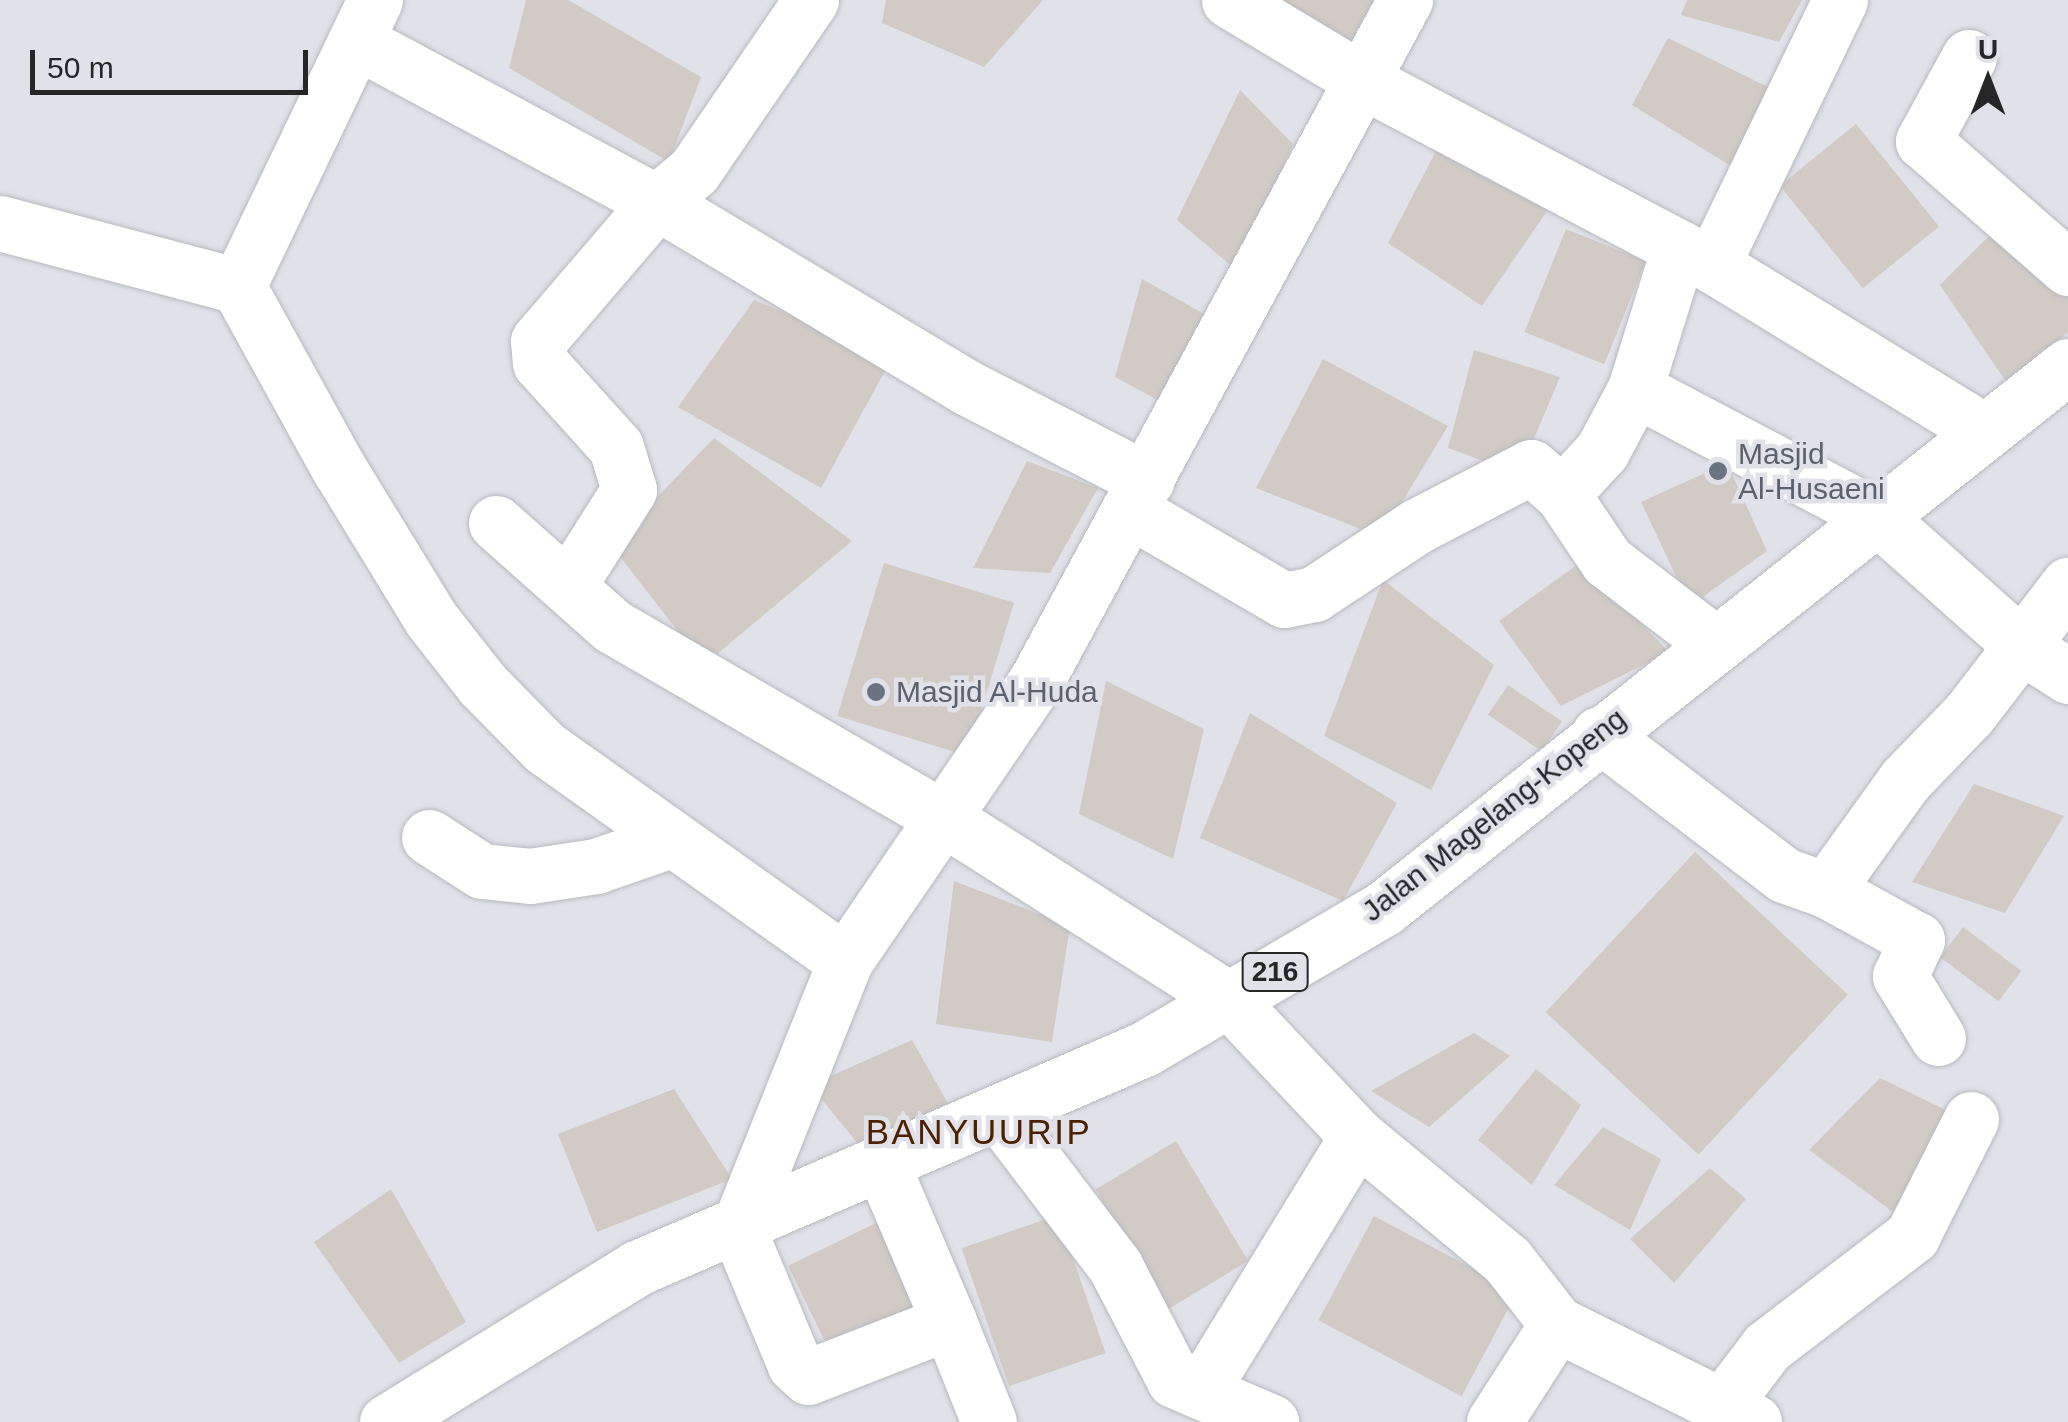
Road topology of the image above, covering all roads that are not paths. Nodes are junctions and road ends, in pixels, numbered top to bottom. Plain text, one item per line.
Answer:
1 (811, 0) edge
2 (1230, 0) edge
3 (1405, 0) edge
4 (1840, 0) edge
5 (366, 21) edge
6 (1969, 57) dead end
7 (1367, 83) junction
8 (656, 202) junction
9 (0, 223) edge
10 (1695, 256) junction
11 (2068, 268) edge
12 (238, 286) junction
13 (2068, 366) edge
14 (1635, 389) junction
15 (1984, 431) junction
16 (1562, 494) junction
17 (1140, 496) junction
18 (1876, 516) junction
19 (496, 523) dead end
20 (2068, 585) edge
21 (568, 586) junction
22 (1713, 642) junction
23 (2023, 647) junction
24 (2068, 676) edge
25 (1599, 734) junction
26 (940, 816) junction
27 (429, 837) dead end
28 (668, 841) junction
29 (1826, 890) junction
30 (844, 960) junction
31 (1228, 999) junction
32 (1938, 1038) dead end
33 (1000, 1114) junction
34 (1971, 1120) dead end
35 (1357, 1136) junction
36 (883, 1167) junction
37 (738, 1229) junction
38 (949, 1322) junction
39 (1556, 1324) junction
40 (1202, 1391) junction
41 (1738, 1414) edge
42 (387, 1422) edge
43 (989, 1422) edge
44 (1271, 1422) edge
45 (1494, 1422) edge

1 - 8 street
2 - 7 street
3 - 7 street
4 - 10 street
5 - 8 street
5 - 12 street
6 - 11 street
7 - 10 street
7 - 17 street
8 - 17 street
8 - 21 street
9 - 12 street
10 - 14 street
10 - 15 street
12 - 28 street
13 - 15 street, Jalan Magelang-Kopeng / 216
14 - 16 street
14 - 18 street
15 - 18 street, Jalan Magelang-Kopeng / 216
16 - 17 street
16 - 22 street
17 - 26 street
18 - 22 street, Jalan Magelang-Kopeng / 216
18 - 23 street
19 - 21 street
20 - 23 street
21 - 26 street
22 - 25 street, Jalan Magelang-Kopeng / 216
23 - 24 street
23 - 29 street
25 - 29 street
25 - 31 street, Jalan Magelang-Kopeng / 216
26 - 30 street
26 - 31 street
27 - 28 street
28 - 30 street
29 - 32 street
30 - 37 street
31 - 33 street, Jalan Magelang-Kopeng / 216
31 - 35 street
33 - 36 street, Jalan Magelang-Kopeng / 216
33 - 40 street
34 - 41 street
35 - 39 street
35 - 40 street
36 - 37 street, Jalan Magelang-Kopeng / 216
36 - 38 street
37 - 38 street
37 - 42 street, Jalan Magelang-Kopeng / 216
38 - 43 street
39 - 41 street
39 - 45 street
40 - 44 street

